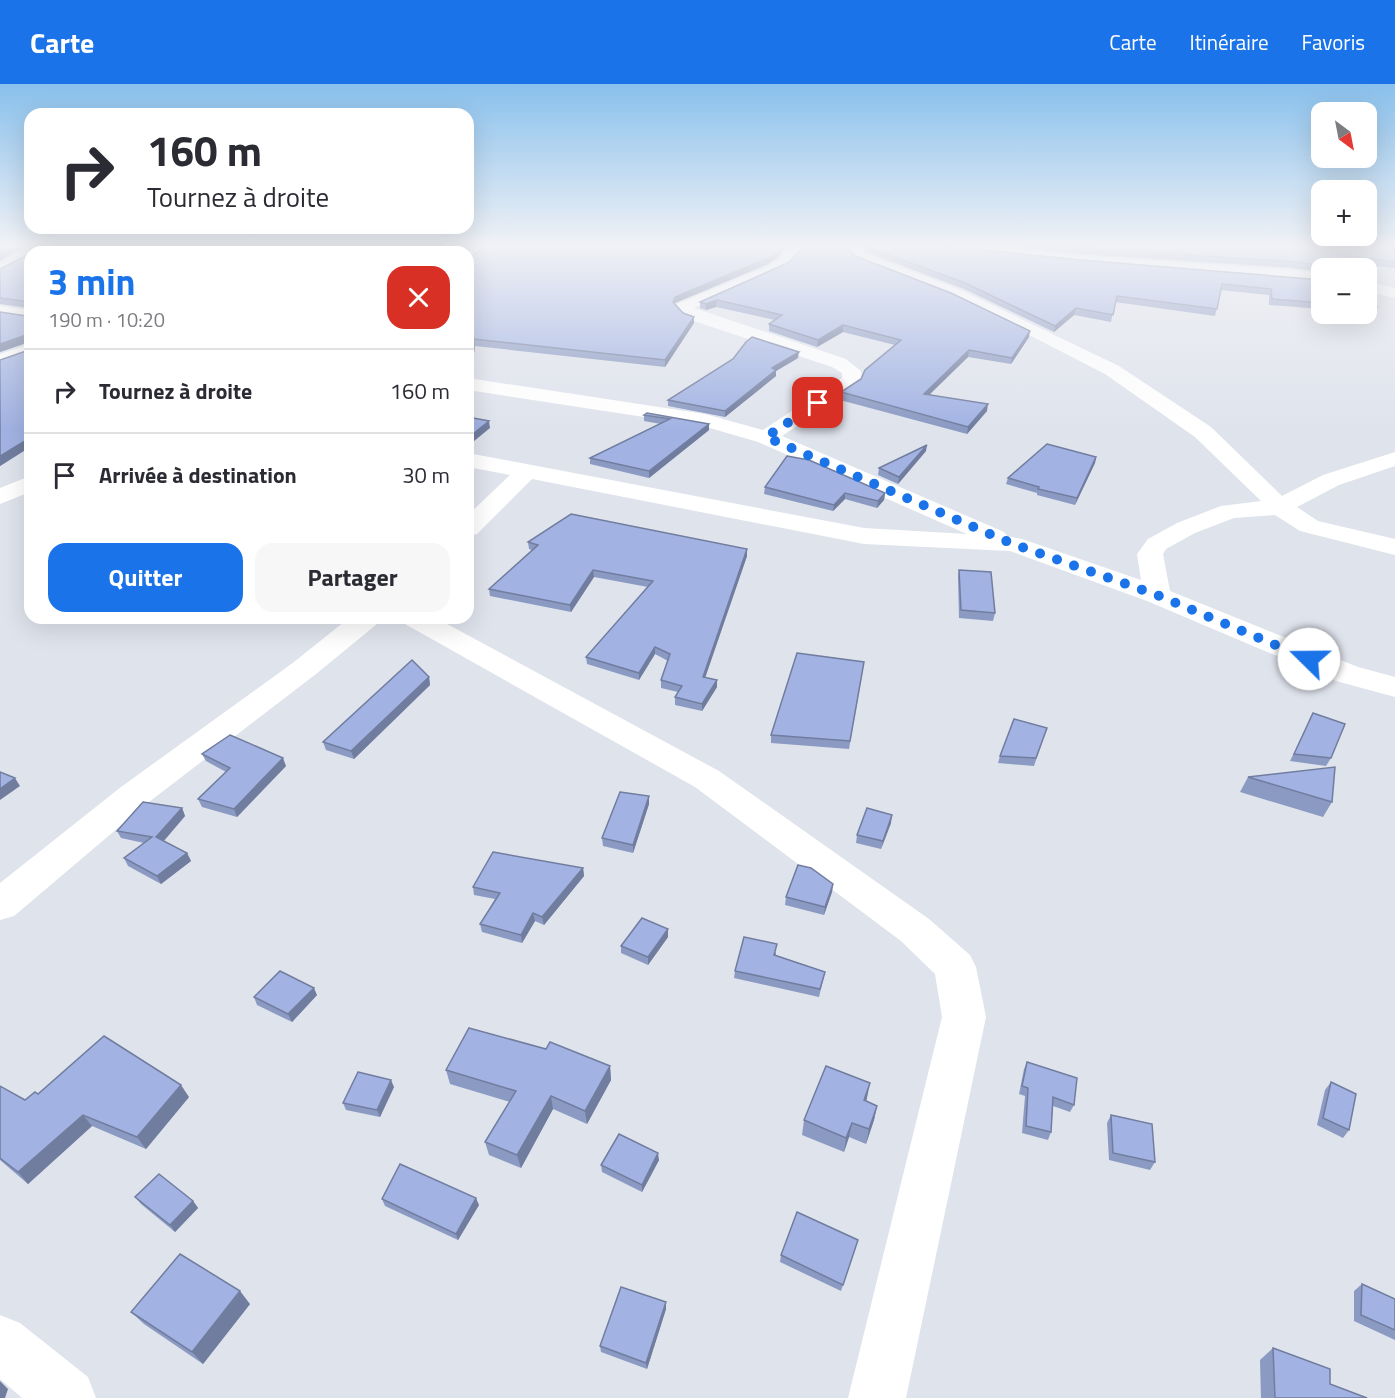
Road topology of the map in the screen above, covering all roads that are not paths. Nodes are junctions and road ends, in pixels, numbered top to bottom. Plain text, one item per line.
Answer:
1 (687, 305) edge
2 (982, 305) edge
3 (0, 311) edge
4 (24, 314) edge
5 (24, 350) edge
6 (0, 360) edge
7 (24, 366) edge
8 (474, 385) edge
9 (766, 437) junction
10 (1395, 459) edge
11 (474, 461) edge
12 (527, 471) junction
13 (0, 475) edge
14 (24, 481) edge
15 (24, 485) edge
16 (0, 497) edge
17 (1280, 507) junction
18 (474, 523) edge
19 (1013, 544) junction
20 (1395, 547) edge
21 (1157, 595) junction
22 (360, 624) edge
23 (426, 624) edge
24 (1395, 687) edge
25 (0, 905) edge
26 (0, 1343) edge
27 (67, 1398) edge
28 (878, 1398) edge

1 - 9 street
2 - 17 street
3 - 4 street
5 - 6 street
6 - 7 street
8 - 9 street
9 - 19 street
10 - 17 street
11 - 12 street
12 - 18 street
12 - 19 street
13 - 14 street
15 - 16 street
17 - 20 street
17 - 21 street
19 - 21 street
21 - 24 street
22 - 25 street
23 - 28 street
26 - 27 street

